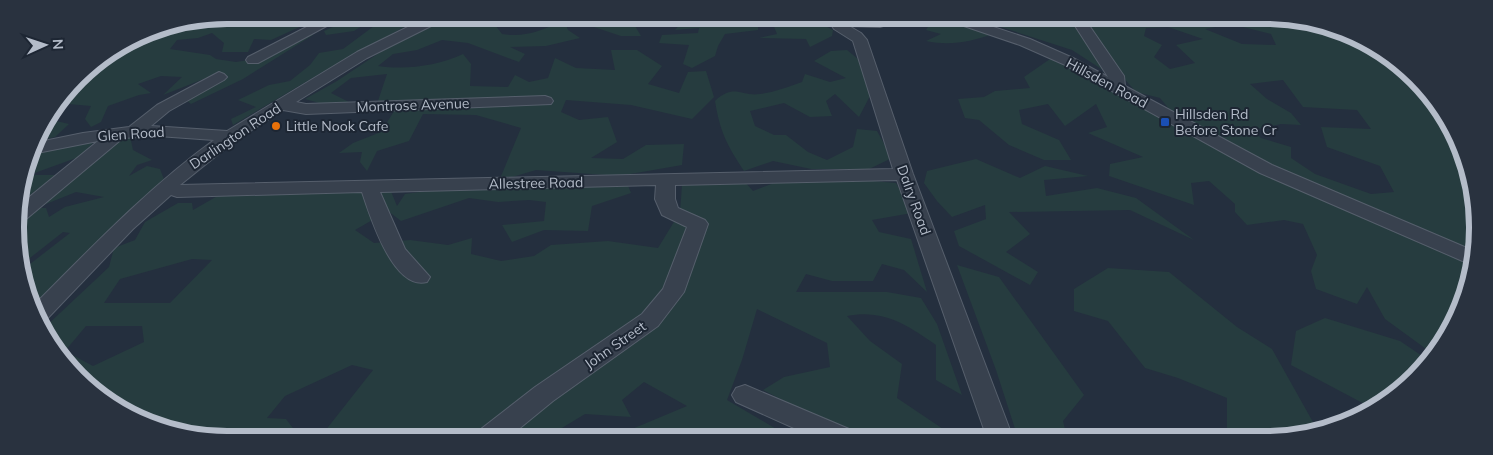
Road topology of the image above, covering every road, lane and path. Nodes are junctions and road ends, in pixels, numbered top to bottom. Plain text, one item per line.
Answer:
1 (323, 24) edge
2 (422, 24) edge
3 (839, 24) edge
4 (972, 24) edge
5 (1081, 24) edge
6 (253, 60) dead end
7 (219, 77) dead end
8 (1117, 88) junction
9 (545, 101) dead end
10 (281, 104) junction
11 (126, 133) junction
12 (230, 136) junction
13 (40, 147) edge
14 (904, 174) junction
15 (666, 180) junction
16 (169, 187) junction
17 (369, 187) junction
18 (24, 211) edge
19 (1467, 256) edge
20 (419, 277) dead end
21 (42, 310) edge
22 (745, 395) dead end
23 (496, 431) edge
24 (826, 431) edge
25 (997, 431) edge

1 - 6 street
2 - 10 street, Darlington Road
3 - 14 street, Dalry Road
4 - 8 street, Hillsden Road
5 - 8 street
7 - 11 street
8 - 19 street, Hillsden Road
9 - 10 street, Montrose Avenue
10 - 12 street, Darlington Road
11 - 12 street, Glen Road
11 - 13 street, Glen Road
11 - 18 street
12 - 16 street, Darlington Road
14 - 15 street, Allestree Road
14 - 25 street, Dalry Road
15 - 17 street, Allestree Road
15 - 23 street, John Street
16 - 17 street, Allestree Road
16 - 21 street, Darlington Road
17 - 20 street
22 - 24 street

